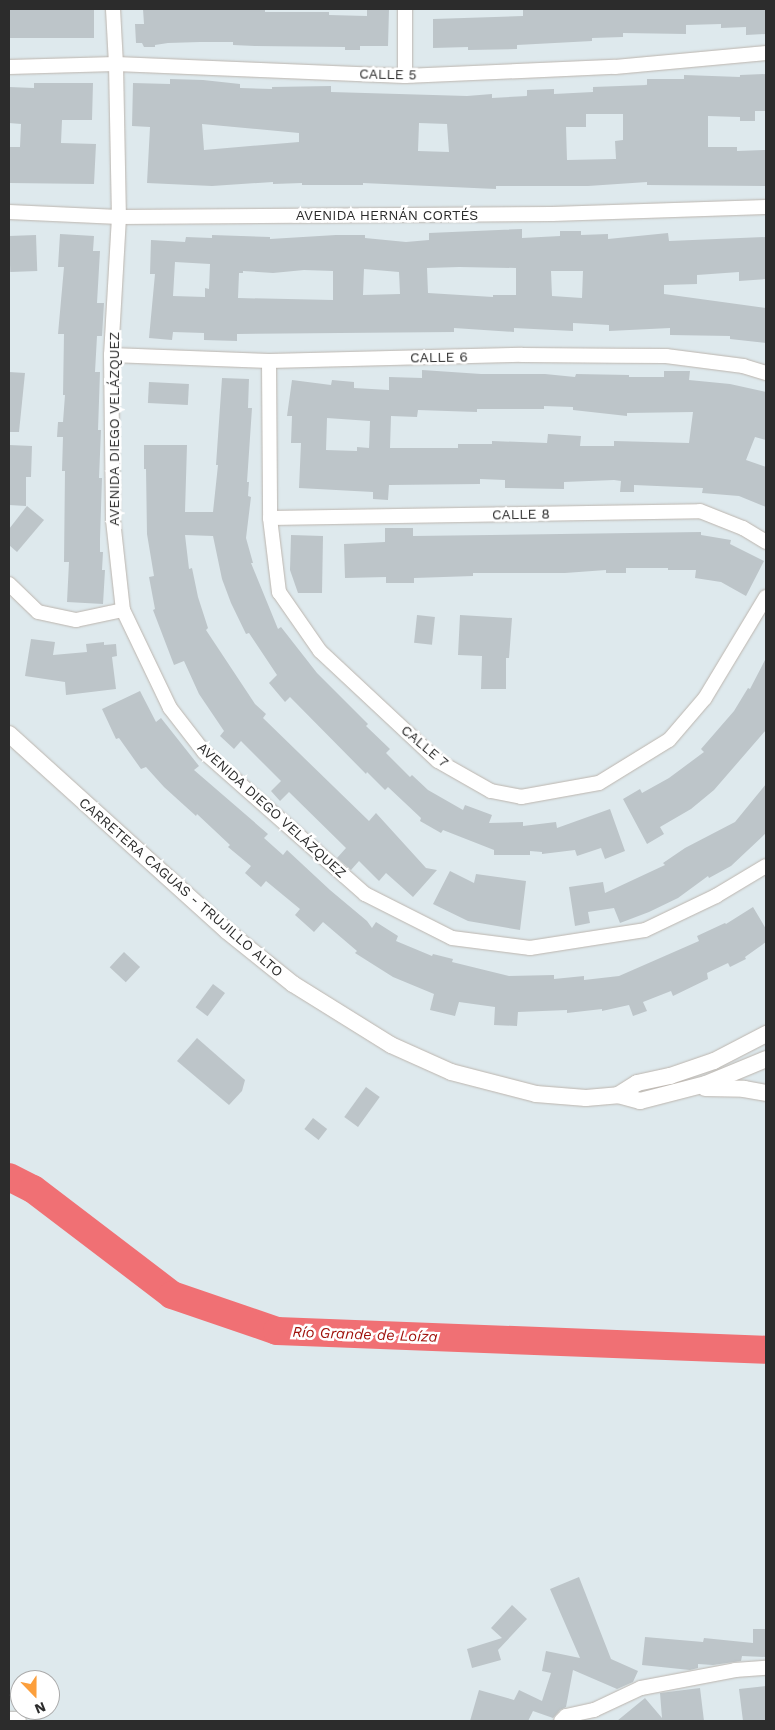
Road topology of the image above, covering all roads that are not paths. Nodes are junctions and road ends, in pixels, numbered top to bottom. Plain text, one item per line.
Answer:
1 (112, 9) edge
2 (405, 9) edge
3 (766, 53) edge
4 (116, 64) junction
5 (9, 67) edge
6 (405, 76) junction
7 (766, 207) edge
8 (9, 212) edge
9 (120, 217) junction
10 (111, 355) junction
11 (269, 361) junction
12 (766, 373) edge
13 (270, 518) junction
14 (766, 542) edge
15 (9, 584) edge
16 (766, 597) edge
17 (123, 610) junction
18 (9, 734) edge
19 (766, 866) edge
20 (766, 1034) edge
21 (766, 1059) edge
22 (688, 1090) junction
23 (766, 1093) edge
24 (618, 1095) junction
25 (766, 1668) edge
26 (9, 1721) edge
27 (16, 1721) edge
28 (561, 1721) edge

1 - 4 street, AVENIDA DIEGO VELÁZQUEZ
2 - 6 street
3 - 6 street, CALLE 5
4 - 5 street, CALLE 5
4 - 6 street, CALLE 5
4 - 9 street, AVENIDA DIEGO VELÁZQUEZ
7 - 9 street, AVENIDA HERNÁN CORTÉS
8 - 9 street, AVENIDA HERNÁN CORTÉS
9 - 10 street, AVENIDA DIEGO VELÁZQUEZ
10 - 11 street, CALLE 6
10 - 17 street, AVENIDA DIEGO VELÁZQUEZ
11 - 12 street, CALLE 6
11 - 13 street, CALLE 7
13 - 14 street, CALLE 8
13 - 16 street, CALLE 7
15 - 17 street
17 - 19 street, AVENIDA DIEGO VELÁZQUEZ
18 - 24 street, CARRETERA CAGUAS - TRUJILLO ALTO
20 - 24 street, CARRETERA CAGUAS - TRUJILLO ALTO
21 - 22 street, CARRETERA CAGUAS - TRUJILLO ALTO
22 - 23 street
22 - 24 street, CARRETERA CAGUAS - TRUJILLO ALTO
25 - 28 street
26 - 27 main road

